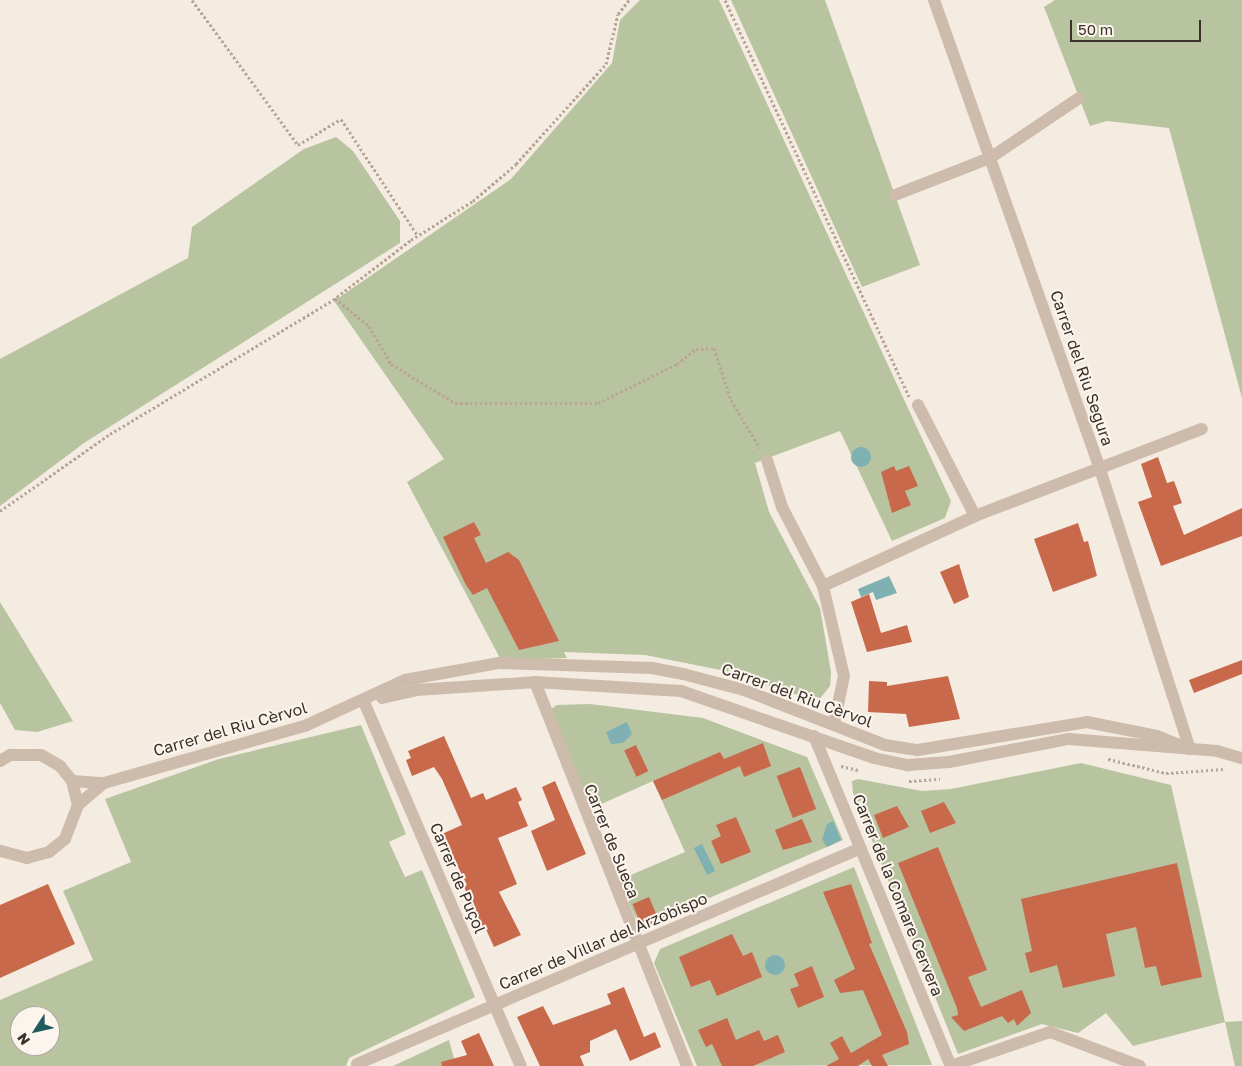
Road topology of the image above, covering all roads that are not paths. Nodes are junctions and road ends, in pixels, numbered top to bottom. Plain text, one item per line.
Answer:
1 (934, 0) edge
2 (1080, 98) dead end
3 (990, 158) junction
4 (896, 196) dead end
5 (918, 405) road end
6 (1202, 430) dead end
7 (767, 460) road end
8 (1099, 466) junction
9 (975, 516) junction
10 (823, 586) junction
11 (535, 682) junction
12 (364, 702) junction
13 (834, 724) junction
14 (814, 736) junction
15 (1190, 749) junction
16 (1242, 758) edge
17 (1, 759) edge
18 (72, 781) junction
19 (104, 783) junction
20 (78, 805) junction
21 (861, 848) junction
22 (0, 851) edge
23 (636, 944) junction
24 (495, 1005) junction
25 (357, 1064) dead end
26 (521, 1066) edge
27 (687, 1066) edge
28 (951, 1066) edge
29 (1140, 1066) edge

1 - 3 street, Carrer del Riu Segura
2 - 3 street
3 - 4 street
3 - 8 street, Carrer del Riu Segura
5 - 9 street
6 - 8 street
7 - 10 street
8 - 9 street
8 - 15 street, Carrer del Riu Segura
9 - 10 street
10 - 13 street
11 - 12 street, Carrer del Riu Cèrvol
11 - 14 street, Carrer del Riu Cèrvol
11 - 23 street, Carrer de Sueca
12 - 13 street, Carrer del Riu Cèrvol
12 - 19 street, Carrer del Riu Cèrvol
12 - 24 street, Carrer de Puçol
13 - 15 street, Carrer del Riu Cèrvol
14 - 15 street, Carrer del Riu Cèrvol
14 - 21 street, Carrer de la Comare Cervera
15 - 16 street, Carrer del Riu Cèrvol
17 - 18 street
18 - 19 street, Carrer del Riu Cèrvol
18 - 20 street
19 - 20 street, Carrer del Riu Cèrvol
20 - 22 street
21 - 23 street, Carrer de Villar del Arzobispo
21 - 28 street, Carrer de la Comare Cervera
23 - 24 street, Carrer de Villar del Arzobispo
23 - 27 street, Carrer de Sueca
24 - 25 street, Carrer de Villar del Arzobispo
24 - 26 street, Carrer de Puçol
28 - 29 street

